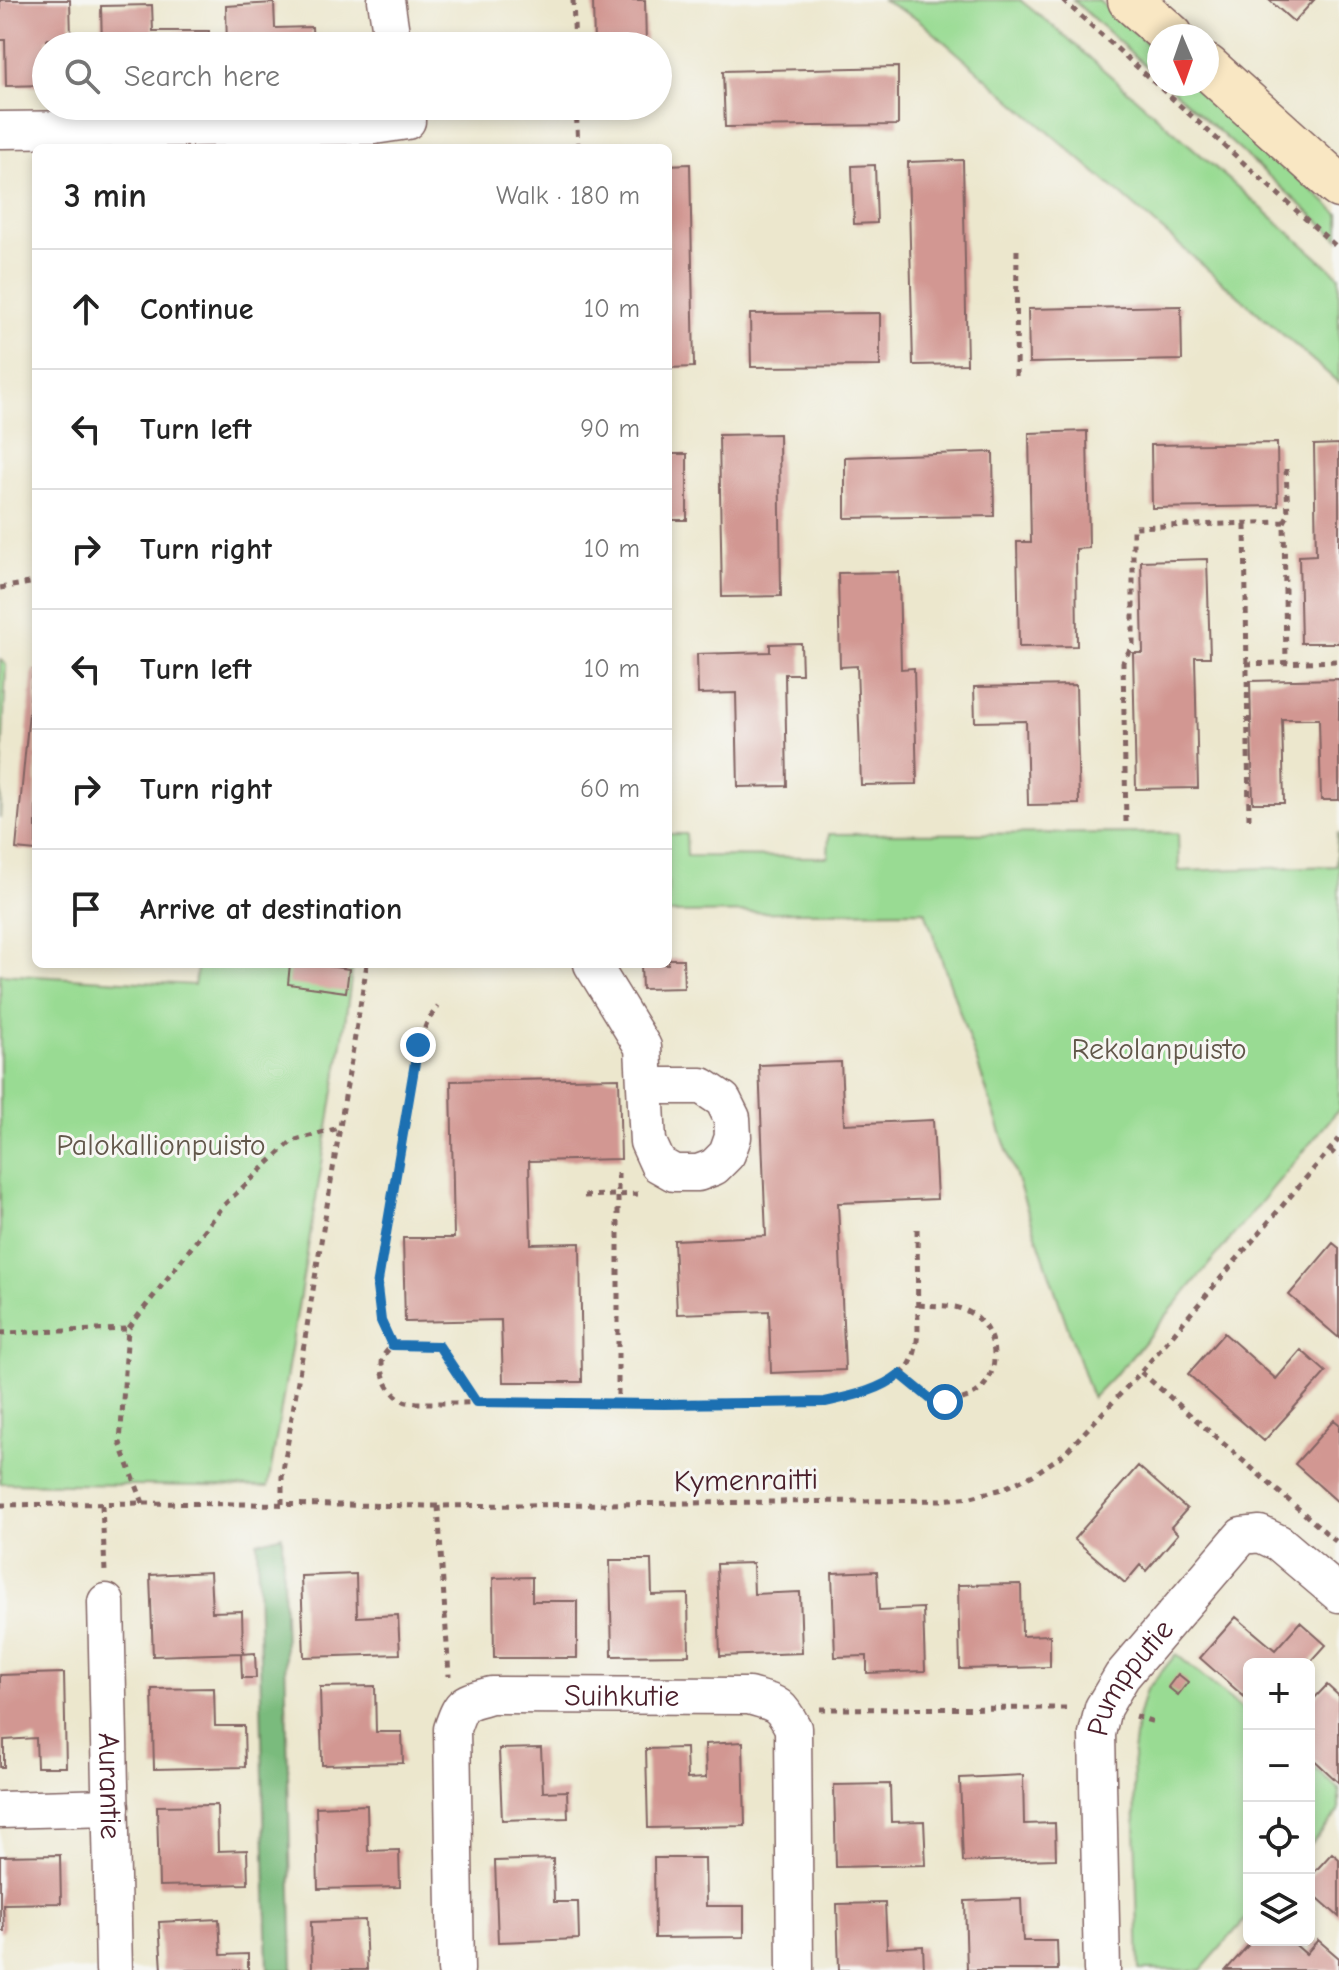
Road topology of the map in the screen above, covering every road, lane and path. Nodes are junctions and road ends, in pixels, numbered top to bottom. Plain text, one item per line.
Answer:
1 (386, 0) edge
2 (573, 0) edge
3 (1063, 0) edge
4 (1130, 0) edge
5 (1157, 24) edge
6 (391, 32) edge
7 (574, 32) edge
8 (1219, 78) edge
9 (577, 120) edge
10 (408, 125) edge
11 (0, 130) edge
12 (578, 144) edge
13 (1339, 186) edge
14 (1017, 247) dead end
15 (1339, 249) edge
16 (1016, 376) dead end
17 (1286, 469) dead end
18 (1284, 522) junction
19 (1245, 525) junction
20 (32, 583) edge
21 (0, 588) edge
22 (1339, 661) edge
23 (1286, 663) junction
24 (1246, 664) junction
25 (1249, 819) dead end
26 (1126, 822) dead end
27 (366, 968) edge
28 (594, 968) edge
29 (438, 1007) dead end
30 (645, 1086) dead end
31 (339, 1128) junction
32 (1339, 1139) edge
33 (1330, 1150) junction
34 (1339, 1158) edge
35 (618, 1173) dead end
36 (917, 1225) dead end
37 (918, 1305) junction
38 (128, 1329) junction
39 (0, 1333) edge
40 (392, 1345) junction
41 (1141, 1372) junction
42 (900, 1374) junction
43 (476, 1402) junction
44 (618, 1403) junction
45 (143, 1503) junction
46 (282, 1504) junction
47 (0, 1505) edge
48 (102, 1505) junction
49 (438, 1506) junction
50 (1339, 1544) edge
51 (1339, 1594) edge
52 (106, 1602) joint
53 (459, 1707) junction
54 (1103, 1708) junction
55 (783, 1710) junction
56 (111, 1807) junction
57 (0, 1810) edge
58 (114, 1970) edge
59 (456, 1970) edge
60 (795, 1970) edge
61 (1102, 1970) edge

1 - 6 street
2 - 7 path
3 - 15 path
4 - 5 street
8 - 13 street
9 - 12 path
10 - 11 street
14 - 16 path
17 - 18 path
18 - 19 path
18 - 23 path
19 - 24 path
19 - 26 path
20 - 21 path
22 - 23 path
23 - 24 path
24 - 25 path
27 - 31 path
28 - 30 street
29 - 40 path
31 - 38 path
31 - 46 path
32 - 33 path, Kymenraitti
33 - 34 path
33 - 41 path, Kymenraitti
35 - 44 path
36 - 37 path
37 - 42 path
37 - 42 path
38 - 39 path
38 - 45 path
40 - 43 path
40 - 43 path
41 - 49 path, Kymenraitti
41 - 50 path
42 - 44 path
43 - 44 path
45 - 46 path, Kymenraitti
45 - 48 path, Kymenraitti
46 - 49 path, Kymenraitti
47 - 48 path, Kymenraitti
48 - 52 path
49 - 53 path
51 - 54 street, Pumpputie
52 - 56 street, Aurantie
53 - 55 street, Suihkutie
53 - 59 street
54 - 55 path
54 - 61 street, Pumpputie
55 - 60 street
56 - 57 street
56 - 58 street, Aurantie

